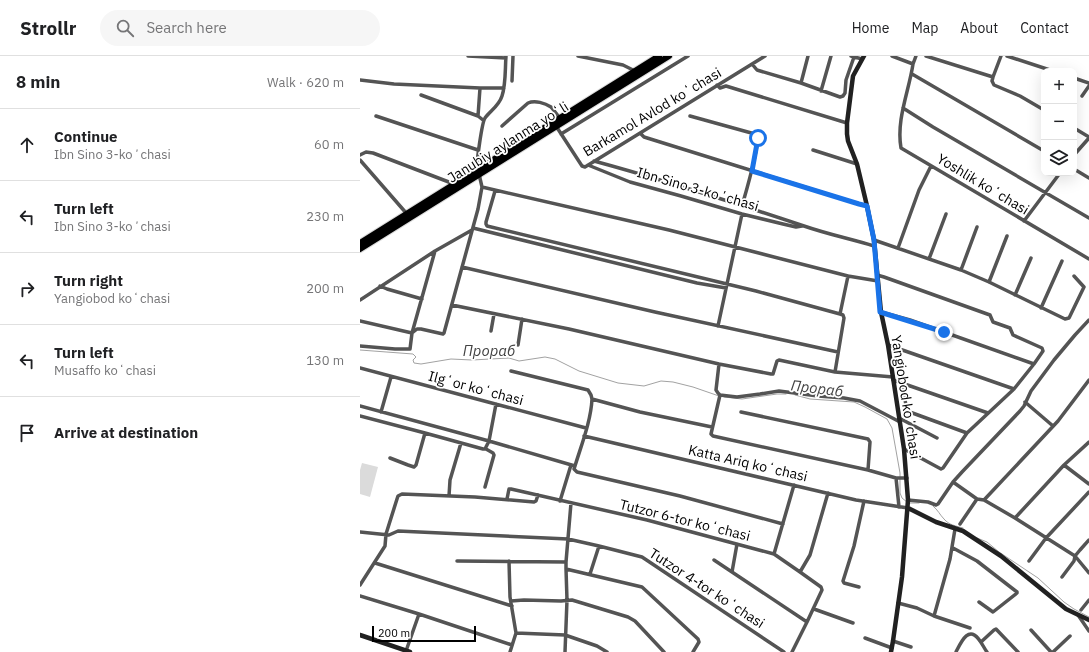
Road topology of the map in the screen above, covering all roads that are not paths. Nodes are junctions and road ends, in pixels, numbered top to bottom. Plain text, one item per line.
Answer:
1 (468, 56) edge
2 (513, 56) edge
3 (578, 56) edge
4 (659, 56) edge
5 (669, 56) edge
6 (688, 56) edge
7 (765, 56) edge
8 (808, 56) edge
9 (831, 56) edge
10 (852, 56) edge
11 (892, 56) edge
12 (916, 56) edge
13 (926, 56) edge
14 (1000, 56) edge
15 (1007, 56) edge
16 (506, 57) edge
17 (863, 57) edge
18 (752, 64) junction
19 (913, 64) junction
20 (1044, 68) edge
21 (635, 71) junction
22 (912, 74) junction
23 (993, 77) junction
24 (1077, 79) edge
25 (360, 80) edge
26 (512, 81) dead end
27 (1089, 82) edge
28 (801, 84) junction
29 (717, 85) junction
30 (1089, 86) edge
31 (480, 88) junction
32 (504, 88) junction
33 (821, 91) junction
34 (421, 95) dead end
35 (1082, 96) dead end
36 (903, 108) junction
37 (1041, 108) edge
38 (376, 116) dead end
39 (478, 116) junction
40 (690, 116) dead end
41 (560, 118) junction
42 (483, 120) junction
43 (847, 123) junction
44 (502, 126) dead end
45 (556, 126) junction
46 (1077, 130) edge
47 (640, 133) junction
48 (561, 134) junction
49 (1089, 137) edge
50 (1041, 149) edge
51 (478, 150) junction
52 (813, 150) dead end
53 (1077, 151) edge
54 (360, 155) edge
55 (360, 160) edge
56 (594, 162) junction
57 (857, 164) junction
58 (588, 165) junction
59 (931, 166) junction
60 (752, 171) junction
61 (1077, 171) edge
62 (478, 172) junction
63 (1057, 176) edge
64 (1089, 178) edge
65 (455, 184) junction
66 (482, 187) junction
67 (495, 190) junction
68 (1044, 192) junction
69 (742, 206) junction
70 (867, 206) junction
71 (407, 214) junction
72 (742, 214) junction
73 (946, 214) dead end
74 (1089, 218) edge
75 (1024, 221) junction
76 (804, 226) junction
77 (977, 227) dead end
78 (472, 229) junction
79 (518, 234) junction
80 (1007, 236) dead end
81 (516, 238) junction
82 (874, 240) junction
83 (360, 243) edge
84 (874, 246) junction
85 (734, 248) junction
86 (898, 248) junction
87 (360, 249) edge
88 (435, 251) junction
89 (1031, 258) dead end
90 (929, 259) junction
91 (1089, 259) edge
92 (1062, 261) dead end
93 (462, 267) junction
94 (961, 270) junction
95 (848, 276) junction
96 (877, 276) junction
97 (1074, 276) dead end
98 (878, 281) junction
99 (989, 282) junction
100 (380, 286) junction
101 (726, 286) junction
102 (1015, 295) junction
103 (422, 299) junction
104 (360, 300) edge
105 (452, 305) junction
106 (1041, 308) junction
107 (880, 312) junction
108 (494, 314) junction
109 (840, 314) junction
110 (522, 319) junction
111 (1089, 320) edge
112 (360, 321) edge
113 (718, 326) junction
114 (491, 331) dead end
115 (412, 333) junction
116 (518, 345) dead end
117 (888, 345) junction
118 (360, 346) edge
119 (838, 352) junction
120 (719, 364) junction
121 (1034, 364) junction
122 (360, 368) edge
123 (511, 371) dead end
124 (834, 372) junction
125 (391, 376) junction
126 (893, 378) junction
127 (1089, 380) edge
128 (902, 383) junction
129 (1014, 389) junction
130 (720, 396) junction
131 (592, 400) junction
132 (1025, 402) junction
133 (496, 404) junction
134 (360, 406) edge
135 (381, 412) junction
136 (741, 412) dead end
137 (898, 412) junction
138 (908, 412) junction
139 (988, 413) junction
140 (360, 416) edge
141 (900, 420) junction
142 (1053, 426) junction
143 (586, 428) junction
144 (712, 428) junction
145 (425, 433) junction
146 (967, 433) junction
147 (584, 436) junction
148 (937, 438) dead end
149 (488, 441) junction
150 (1089, 442) edge
151 (461, 443) junction
152 (486, 448) junction
153 (904, 449) junction
154 (390, 458) dead end
155 (1064, 465) junction
156 (573, 466) junction
157 (868, 470) junction
158 (896, 478) junction
159 (907, 478) junction
160 (953, 482) junction
161 (1089, 484) edge
162 (794, 485) junction
163 (485, 487) dead end
164 (1089, 492) edge
165 (828, 493) junction
166 (449, 496) junction
167 (538, 496) junction
168 (978, 498) junction
169 (507, 500) junction
170 (908, 500) junction
171 (984, 500) junction
172 (560, 501) junction
173 (864, 501) junction
174 (571, 503) junction
175 (899, 507) junction
176 (908, 508) junction
177 (1015, 518) junction
178 (782, 524) junction
179 (960, 524) dead end
180 (955, 529) junction
181 (360, 532) edge
182 (386, 534) junction
183 (1046, 538) junction
184 (568, 539) junction
185 (1089, 540) edge
186 (737, 544) junction
187 (599, 546) junction
188 (953, 548) junction
189 (774, 554) junction
190 (1075, 556) junction
191 (714, 560) dead end
192 (457, 561) dead end
193 (510, 561) junction
194 (1029, 561) dead end
195 (566, 562) junction
196 (375, 563) junction
197 (566, 569) junction
198 (732, 572) junction
199 (800, 572) junction
200 (1089, 573) edge
201 (590, 574) junction
202 (1062, 577) dead end
203 (360, 585) edge
204 (859, 587) dead end
205 (360, 596) edge
206 (567, 600) junction
207 (1089, 600) edge
208 (511, 601) junction
209 (979, 602) dead end
210 (898, 603) junction
211 (512, 606) junction
212 (814, 609) junction
213 (1081, 610) dead end
214 (419, 614) junction
215 (1078, 615) junction
216 (934, 616) junction
217 (1089, 620) edge
218 (807, 622) junction
219 (853, 623) dead end
220 (970, 628) dead end
221 (1031, 630) dead end
222 (1089, 631) edge
223 (516, 634) junction
224 (360, 635) edge
225 (565, 635) junction
226 (1070, 636) dead end
227 (865, 638) dead end
228 (893, 641) junction
229 (981, 642) junction
230 (512, 646) junction
231 (911, 647) dead end
232 (891, 650) edge
233 (408, 651) edge
234 (510, 652) edge
235 (565, 652) edge
236 (607, 652) edge
237 (664, 652) edge
238 (693, 652) edge
239 (784, 652) edge
240 (792, 652) edge
241 (956, 652) edge
242 (988, 652) edge
243 (1018, 652) edge
244 (1052, 652) edge

1 - 16 street
2 - 26 street
3 - 21 street
4 - 21 highway, Janubiy aylanma yoʻli
5 - 45 highway, Janubiy aylanma yoʻli
6 - 48 street, Barkamol Avlod koʻchasi
7 - 18 street, Barkamol Avlod koʻchasi
8 - 28 street
9 - 33 street
10 - 17 street
10 - 33 street
11 - 19 street
12 - 19 street, Yoshlik koʻchasi
13 - 23 street
14 - 23 street
15 - 20 street
16 - 32 street
17 - 43 street, Yangiobod koʻchasi
18 - 28 street
18 - 29 street, Barkamol Avlod koʻchasi
19 - 22 street, Yoshlik koʻchasi
21 - 41 highway, Janubiy aylanma yoʻli
22 - 36 street, Yoshlik koʻchasi
22 - 50 street
23 - 37 street
24 - 27 street
25 - 31 street
28 - 33 street
29 - 43 street
29 - 47 street, Barkamol Avlod koʻchasi
30 - 35 street
31 - 32 street
31 - 39 street
32 - 42 street
34 - 39 street
36 - 59 street, Yoshlik koʻchasi
36 - 68 street, Yoshlik koʻchasi
38 - 51 street
39 - 42 street
40 - 60 street, Ibn Sino 3-koʼchasi
41 - 44 street
41 - 62 highway, Janubiy aylanma yoʻli
42 - 51 street
43 - 57 street, Yangiobod koʻchasi
45 - 48 street, Barkamol Avlod koʻchasi
45 - 62 highway, Janubiy aylanma yoʻli
46 - 49 street
47 - 56 street, Barkamol Avlod koʻchasi
47 - 60 street
48 - 58 street, Barkamol Avlod koʻchasi
49 - 53 street
51 - 62 street
52 - 57 street
54 - 65 street
55 - 71 street
56 - 58 street, Barkamol Avlod koʻchasi
56 - 69 street, Ibn Sino 3-koʼchasi
57 - 70 street, Yangiobod koʻchasi
58 - 72 street, Ibn Sino 3-koʼchasi
59 - 75 street, Yoshlik koʻchasi
59 - 86 street
60 - 69 street, Ibn Sino 3-koʼchasi
60 - 70 street
61 - 64 street
62 - 65 highway, Janubiy aylanma yoʻli
62 - 66 street
62 - 87 highway, Janubiy aylanma yoʻli
63 - 68 street
65 - 71 highway, Janubiy aylanma yoʻli
66 - 67 street
66 - 78 street
67 - 79 street
67 - 85 street
68 - 74 street, Yoshlik koʻchasi
68 - 75 street
69 - 76 street, Ibn Sino 3-koʼchasi
70 - 82 street, Yangiobod koʻchasi
71 - 83 highway, Janubiy aylanma yoʻli
72 - 76 street, Ibn Sino 3-koʼchasi
72 - 85 street
73 - 90 street
75 - 91 street, Yoshlik koʻchasi
76 - 84 street, Ibn Sino 3-koʼchasi
77 - 94 street
78 - 81 street
78 - 88 street
78 - 93 street
79 - 81 street
79 - 101 street
80 - 99 street
81 - 101 street
82 - 84 street, Yangiobod koʻchasi
82 - 86 street
84 - 96 street, Yangiobod koʻchasi
85 - 95 street
85 - 101 street
86 - 90 street
88 - 100 street
88 - 103 street
89 - 102 street
90 - 94 street
92 - 106 street
93 - 105 street
93 - 113 street
94 - 99 street
95 - 98 street
95 - 109 street
96 - 98 street, Yangiobod koʻchasi
96 - 121 street
97 - 106 street
98 - 107 street, Yangiobod koʻchasi
99 - 102 street
100 - 103 street
100 - 104 street
101 - 109 street
101 - 113 street
102 - 106 street
103 - 115 street
105 - 108 street
105 - 115 street
107 - 117 street, Yangiobod koʻchasi
107 - 121 street
108 - 110 street
108 - 114 street
109 - 119 street
110 - 116 street
110 - 120 street
111 - 132 street
112 - 115 street
113 - 119 street
115 - 118 street
117 - 126 street, Yangiobod koʻchasi
117 - 129 street
119 - 124 street
120 - 124 street
120 - 130 street
121 - 129 street
122 - 125 street, Ilgʻor koʻchasi
123 - 131 street
124 - 126 street
125 - 133 street, Ilgʻor koʻchasi
125 - 135 street
126 - 128 street
126 - 137 street, Yangiobod koʻchasi
127 - 142 street
128 - 138 street
128 - 139 street
129 - 139 street
130 - 141 street
130 - 144 street
131 - 143 street
131 - 144 street
132 - 142 street
132 - 160 street
133 - 143 street, Ilgʻor koʻchasi
133 - 149 street
134 - 135 street
135 - 149 street
136 - 157 street
137 - 138 street
137 - 141 street, Yangiobod koʻchasi
138 - 146 street
139 - 146 street
140 - 145 street
141 - 148 street
141 - 153 street, Yangiobod koʻchasi
142 - 171 street
143 - 147 street
144 - 157 street
145 - 151 street
145 - 154 street
146 - 153 street
147 - 156 street
147 - 162 street, Katta Ariq koʻchasi
149 - 152 street
149 - 156 street
150 - 155 street
151 - 152 street
151 - 166 street
152 - 163 street
153 - 159 street, Yangiobod koʻchasi
155 - 161 street
155 - 177 street
156 - 172 street
156 - 178 street
157 - 158 street
158 - 159 street
158 - 175 street
159 - 170 street, Yangiobod koʻchasi
160 - 168 street
160 - 170 street
162 - 165 street, Katta Ariq koʻchasi
162 - 178 street
164 - 183 street
165 - 173 street, Katta Ariq koʻchasi
165 - 199 street
166 - 169 street
166 - 182 street
167 - 169 street
167 - 169 street, Tutzor 6-tor koʻchasi
167 - 172 street, Tutzor 6-tor koʻchasi
168 - 171 street
168 - 179 street
170 - 176 street, Yangiobod koʻchasi
171 - 177 street
172 - 174 street, Tutzor 6-tor koʻchasi
173 - 175 street, Katta Ariq koʻchasi
173 - 204 street
174 - 184 street
174 - 186 street, Tutzor 6-tor koʻchasi
175 - 176 street, Katta Ariq koʻchasi
176 - 180 street
176 - 210 street, Yangiobod koʻchasi
177 - 183 street
178 - 189 street
180 - 188 street
180 - 215 street
181 - 182 street, Tutzor 4-tor koʻchasi
182 - 184 street, Tutzor 4-tor koʻchasi
182 - 196 street
183 - 190 street
183 - 194 street
184 - 187 street, Tutzor 4-tor koʻchasi
184 - 195 street
185 - 190 street
186 - 189 street, Tutzor 6-tor koʻchasi
186 - 198 street
187 - 201 street
187 - 239 street, Tutzor 4-tor koʻchasi
188 - 209 street
188 - 216 street
189 - 199 street, Tutzor 6-tor koʻchasi
190 - 200 street
190 - 202 street
191 - 198 street
192 - 193 street
193 - 195 street
193 - 208 street
195 - 197 street
196 - 203 street
196 - 211 street
197 - 201 street
197 - 206 street
198 - 218 street
199 - 212 street, Tutzor 6-tor koʻchasi
201 - 238 street
205 - 214 street
206 - 208 street
206 - 225 street
206 - 237 street
207 - 213 street
208 - 211 street
210 - 216 street
210 - 228 street, Yangiobod koʻchasi
211 - 223 street
212 - 218 street
212 - 219 street
214 - 230 street
214 - 233 street
215 - 217 street
215 - 222 street
216 - 220 street
218 - 240 street
221 - 244 street
223 - 225 street
223 - 230 street
224 - 233 street
225 - 235 street
225 - 236 street
226 - 244 street
227 - 232 street
228 - 231 street
228 - 232 street, Yangiobod koʻchasi
229 - 241 street
229 - 242 street
229 - 243 street
230 - 234 street

